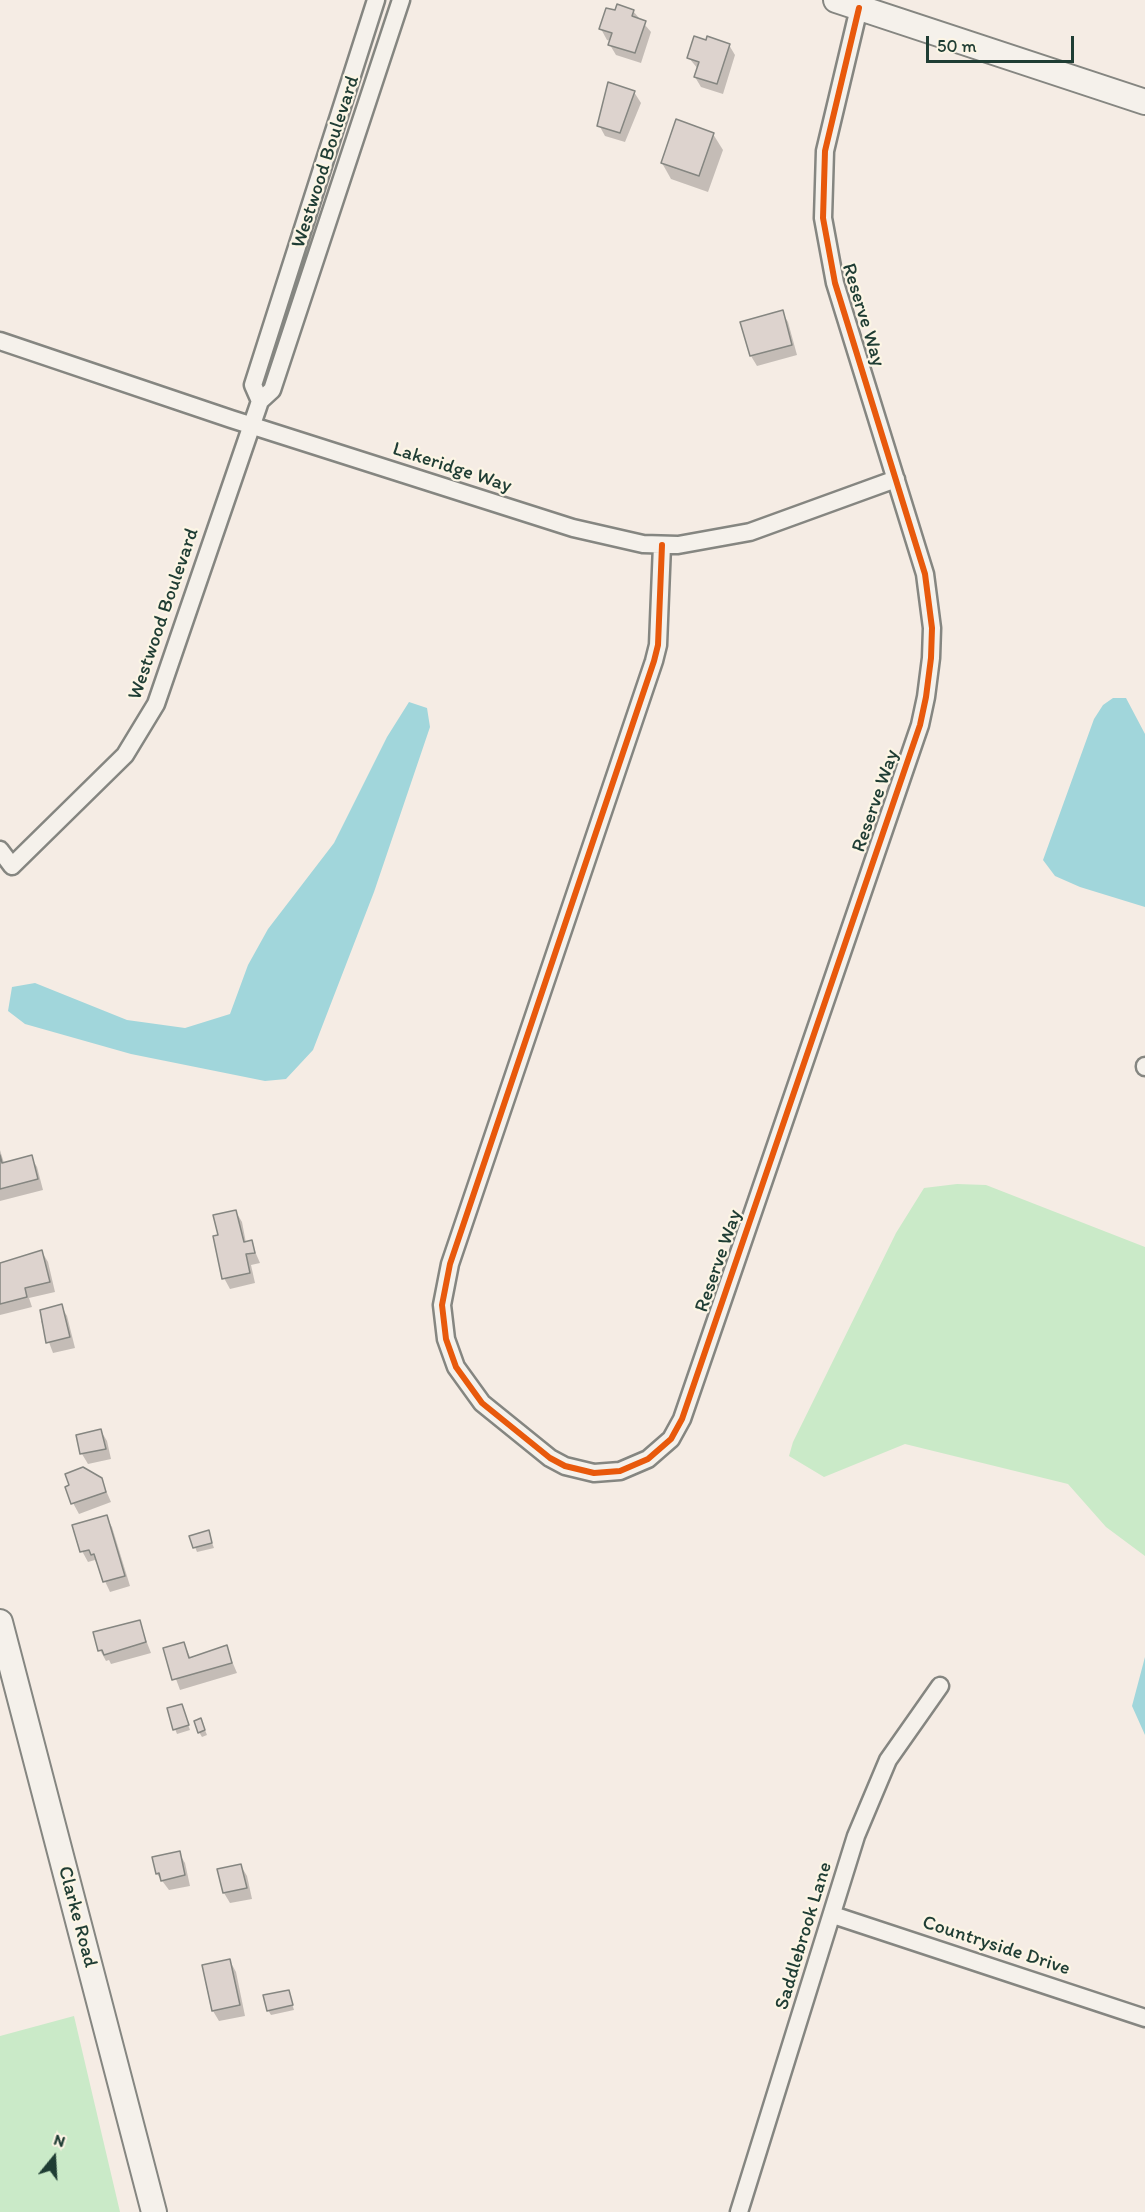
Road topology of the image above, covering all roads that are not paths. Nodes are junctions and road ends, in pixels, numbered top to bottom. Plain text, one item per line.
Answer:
1 (376, 0) edge
2 (401, 0) edge
3 (836, 0) edge
4 (860, 8) junction
5 (1145, 102) edge
6 (0, 341) edge
7 (260, 401) junction
8 (251, 426) junction
9 (896, 479) junction
10 (662, 545) junction
11 (0, 850) edge
12 (0, 1622) edge
13 (940, 1686) dead end
14 (833, 1915) junction
15 (1145, 2018) edge
16 (154, 2212) edge
17 (739, 2212) edge

1 - 7 street, Westwood Boulevard
2 - 7 street, Westwood Boulevard
3 - 4 street
4 - 5 street
4 - 9 street, Reserve Way
6 - 8 street, Lakeridge Way
7 - 8 street, Westwood Boulevard
8 - 10 street, Lakeridge Way
8 - 11 street, Westwood Boulevard
9 - 10 street, Lakeridge Way
9 - 10 street, Reserve Way
12 - 16 street, Clarke Road
13 - 14 street, Saddlebrook Lane
14 - 15 street, Countryside Drive
14 - 17 street, Saddlebrook Lane

